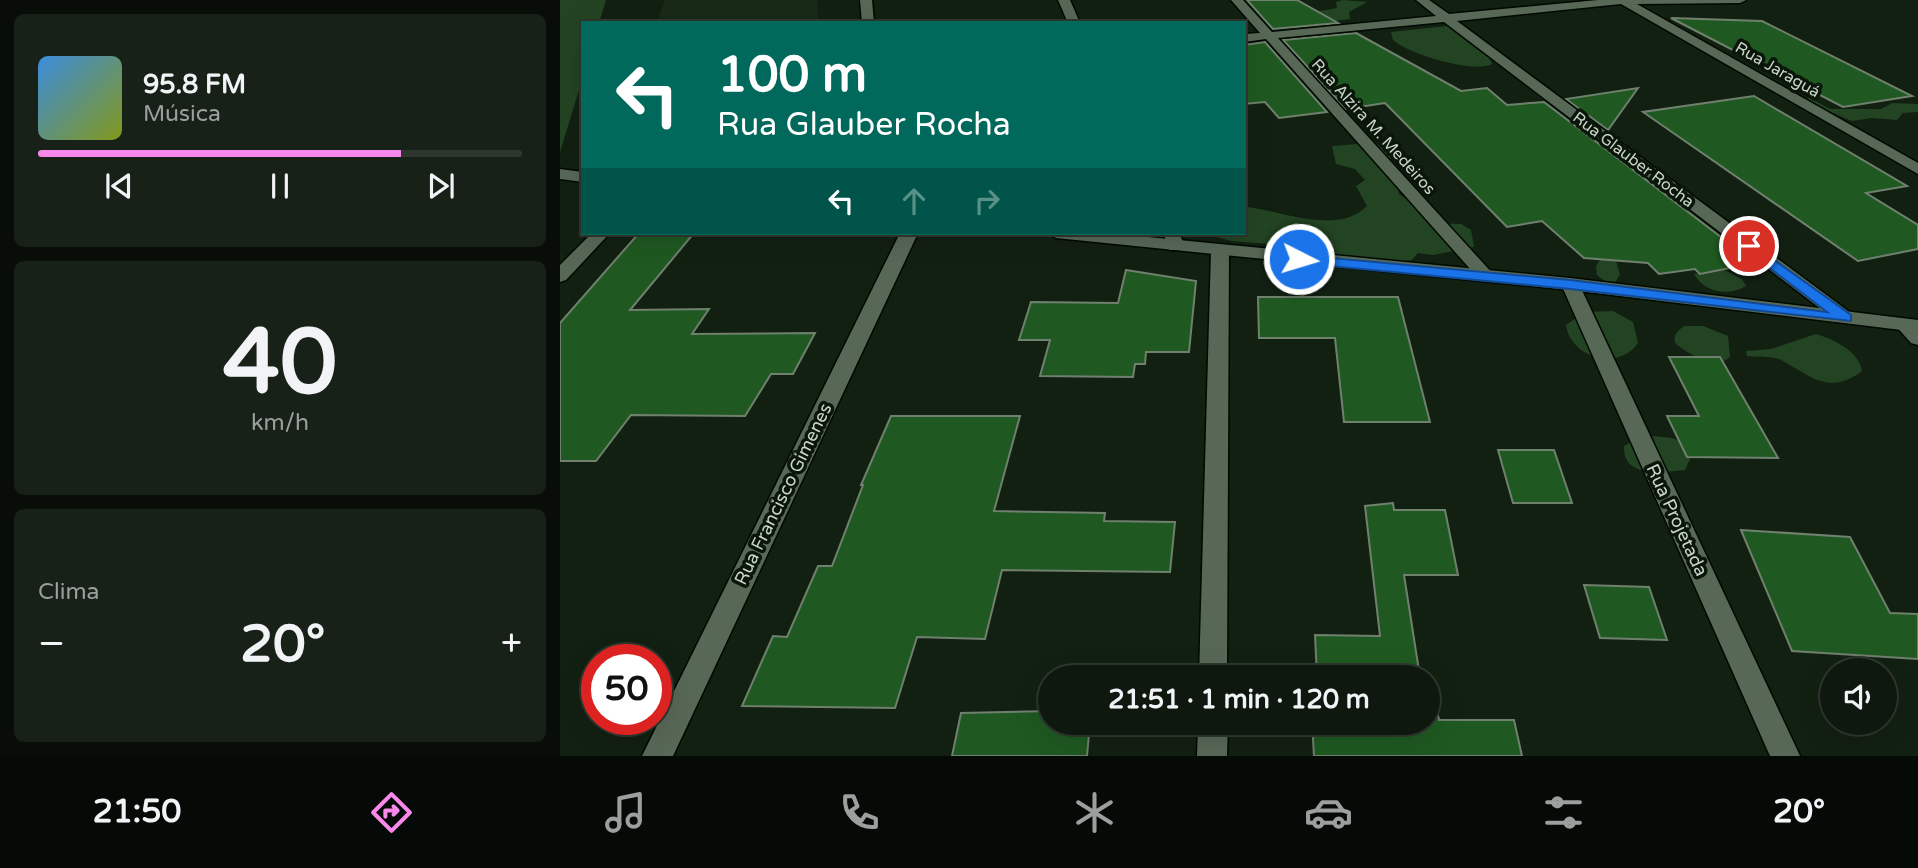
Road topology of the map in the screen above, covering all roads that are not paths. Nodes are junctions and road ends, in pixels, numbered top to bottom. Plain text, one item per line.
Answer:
1 (866, 0) edge
2 (1064, 0) edge
3 (1237, 0) edge
4 (1422, 0) edge
5 (1621, 0) edge
6 (1740, 0) edge
7 (1444, 17) junction
8 (868, 21) edge
9 (1073, 21) edge
10 (1268, 35) junction
11 (1246, 38) edge
12 (1918, 169) edge
13 (560, 174) edge
14 (581, 177) edge
15 (599, 235) edge
16 (908, 235) edge
17 (1095, 235) edge
18 (1173, 239) edge
19 (1220, 251) junction
20 (1485, 275) junction
21 (560, 276) edge
22 (1570, 284) junction
23 (1845, 318) junction
24 (1914, 330) edge
25 (1213, 665) edge
26 (1213, 735) edge
27 (657, 756) edge
28 (1212, 756) edge
29 (1785, 756) edge

1 - 8 street
2 - 9 street
3 - 10 street, Rua Alzira M. Medeiros
4 - 7 street, Rua Glauber Rocha
5 - 6 street
5 - 7 street
5 - 12 street, Rua Jaraguá
7 - 10 street
7 - 23 street, Rua Glauber Rocha
10 - 11 street
10 - 20 street, Rua Alzira M. Medeiros
13 - 14 street
15 - 21 street
16 - 27 street, Rua Francisco Gimenes
17 - 18 street
18 - 19 street
19 - 20 street
19 - 25 street
20 - 22 street
22 - 23 street
22 - 29 street, Rua Projetada
23 - 24 street
26 - 28 street

